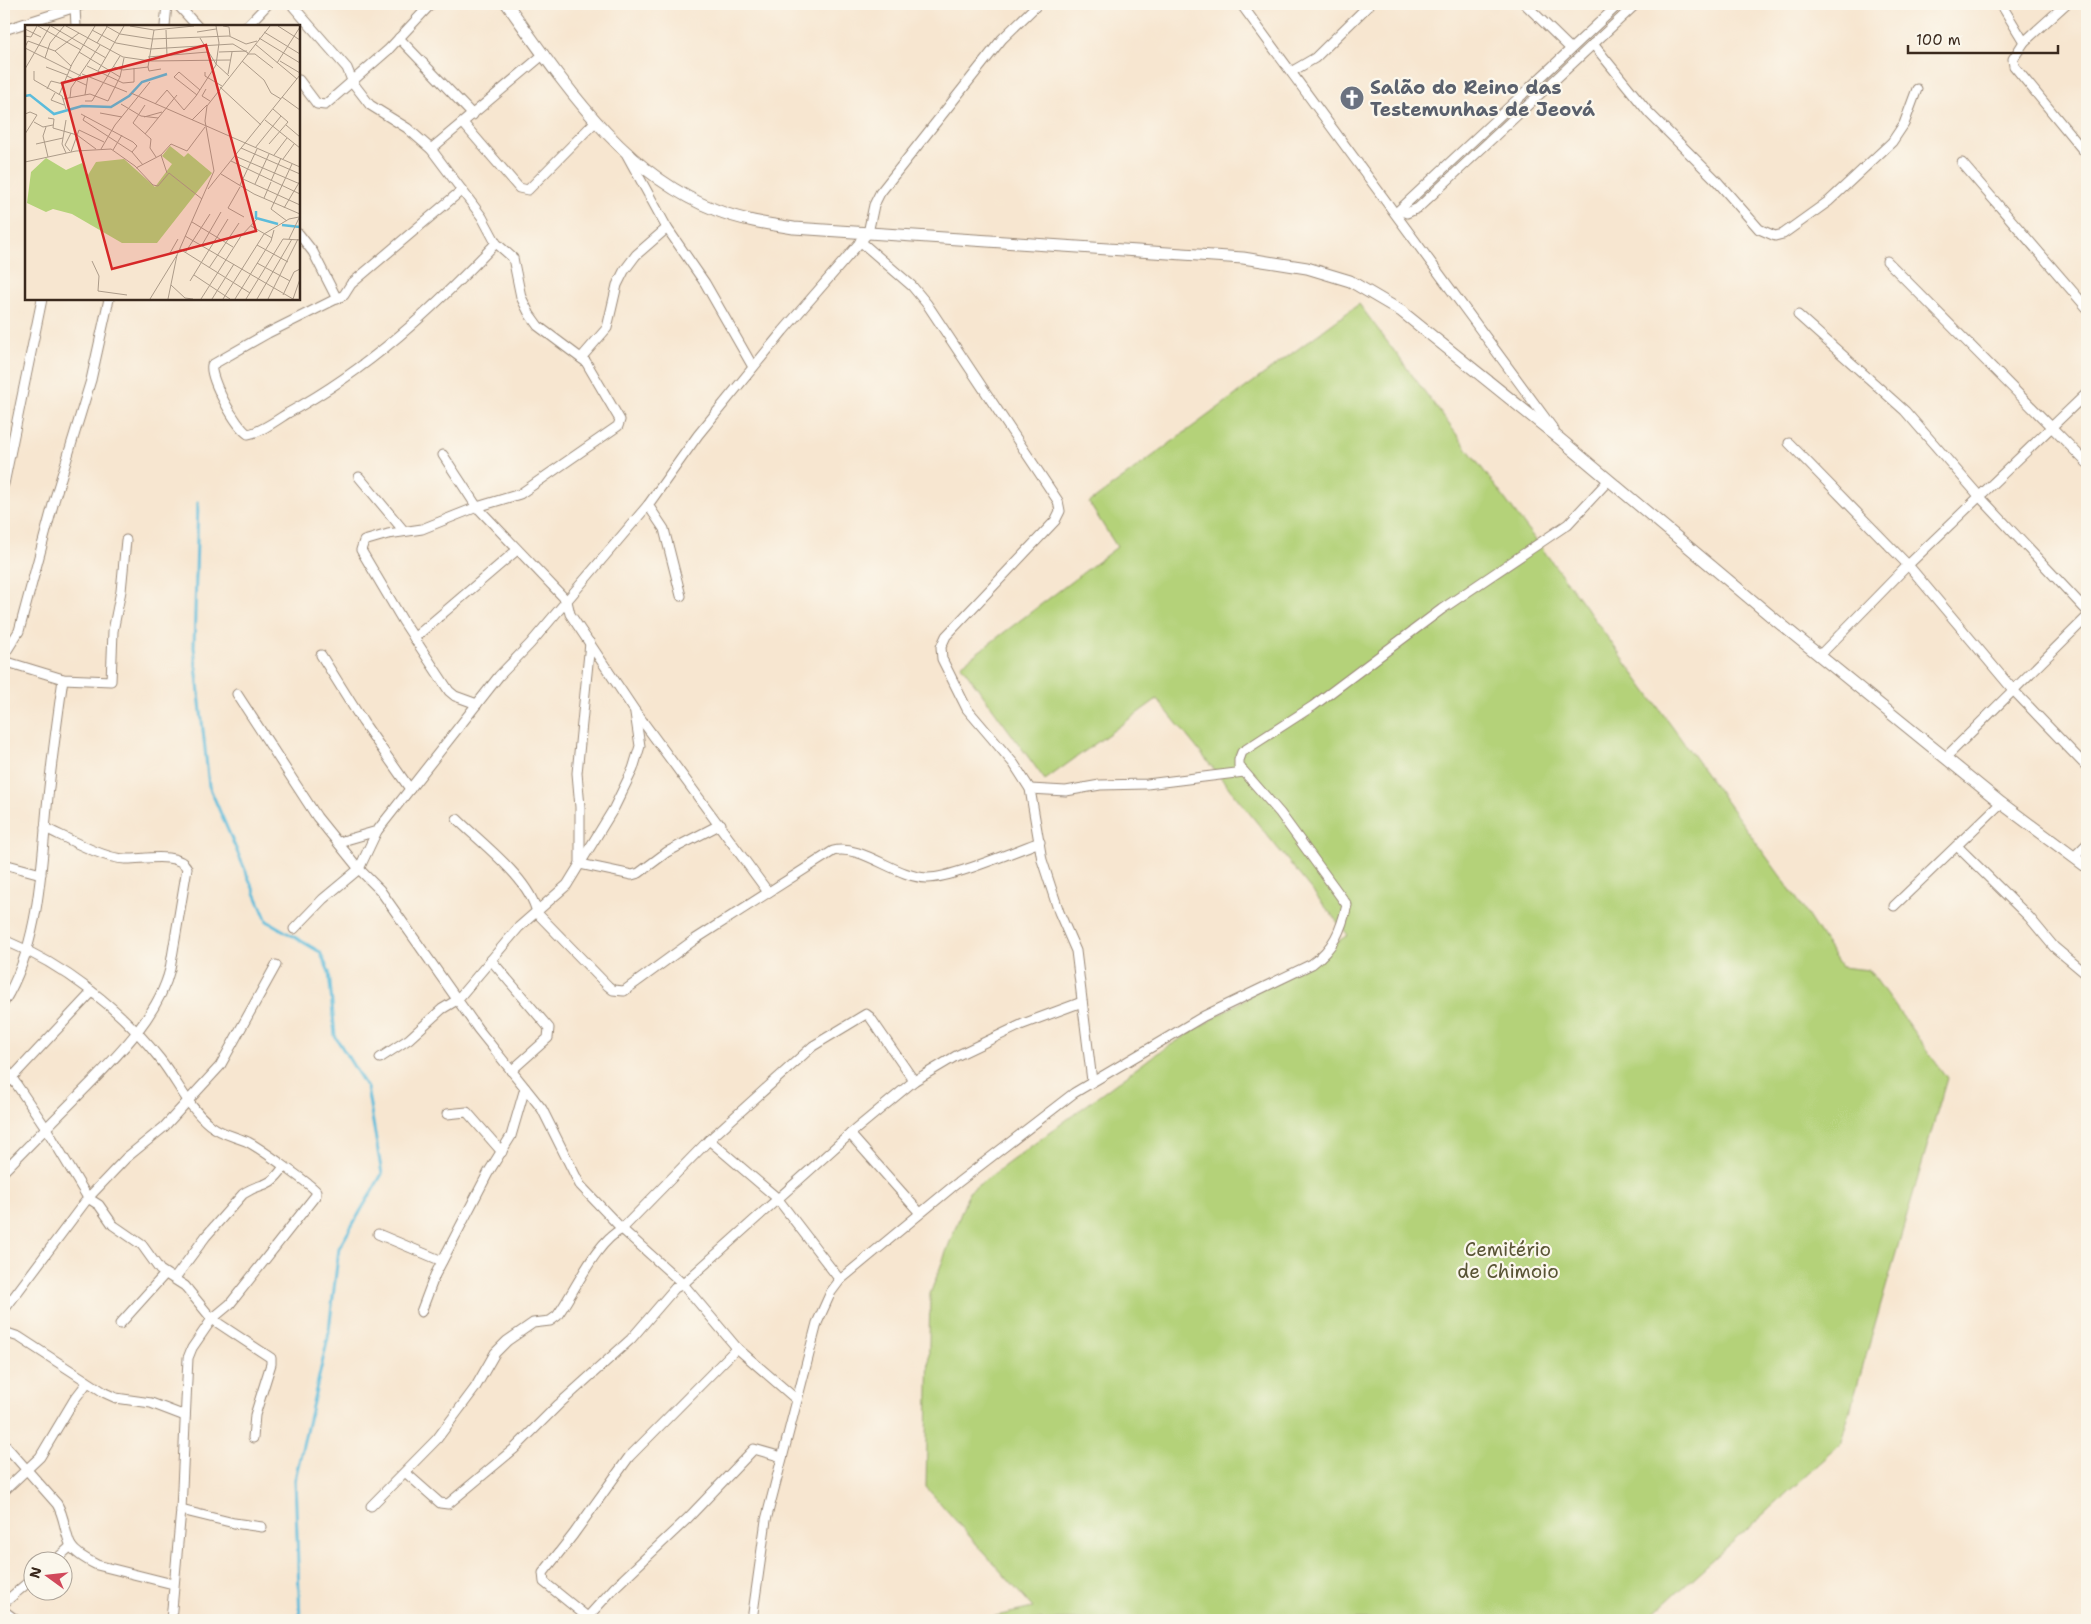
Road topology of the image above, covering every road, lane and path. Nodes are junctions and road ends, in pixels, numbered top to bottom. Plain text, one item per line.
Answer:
1 (84, 4) edge
2 (167, 4) edge
3 (177, 4) edge
4 (268, 4) edge
5 (291, 4) edge
6 (431, 4) edge
7 (507, 4) edge
8 (1038, 4) edge
9 (1370, 4) edge
10 (1525, 4) edge
11 (1619, 4) edge
12 (1636, 4) edge
13 (2001, 4) edge
14 (2066, 4) edge
15 (1246, 6) edge
16 (75, 7) junction
17 (76, 25) edge
18 (165, 25) edge
19 (196, 25) edge
20 (248, 25) edge
21 (4, 30) edge
22 (400, 38) junction
23 (2024, 42) junction
24 (1593, 44) junction
25 (1570, 48) junction
26 (544, 54) junction
27 (1291, 72) junction
28 (300, 81) edge
29 (352, 83) junction
30 (1916, 89) dead end
31 (473, 115) junction
32 (596, 121) junction
33 (462, 123) junction
34 (430, 149) junction
35 (626, 154) junction
36 (2087, 155) edge
37 (1962, 163) dead end
38 (462, 190) junction
39 (1398, 212) junction
40 (667, 228) junction
41 (300, 235) edge
42 (864, 237) junction
43 (496, 243) junction
44 (1888, 261) dead end
45 (337, 299) junction
46 (42, 300) edge
47 (109, 300) edge
48 (2087, 308) edge
49 (1798, 315) dead end
50 (581, 358) junction
51 (753, 367) junction
52 (2087, 393) edge
53 (2052, 425) junction
54 (1560, 439) junction
55 (1789, 443) dead end
56 (8, 444) edge
57 (443, 455) dead end
58 (2087, 463) edge
59 (359, 476) dead end
60 (1608, 481) junction
61 (4, 484) edge
62 (1980, 498) junction
63 (648, 505) junction
64 (477, 507) junction
65 (404, 531) junction
66 (126, 540) dead end
67 (517, 550) junction
68 (1908, 565) junction
69 (681, 596) dead end
70 (567, 601) junction
71 (2087, 611) edge
72 (2087, 617) edge
73 (414, 638) junction
74 (590, 643) junction
75 (4, 655) edge
76 (321, 655) dead end
77 (1820, 655) junction
78 (4, 661) edge
79 (63, 679) junction
80 (2014, 691) junction
81 (237, 694) dead end
82 (477, 704) junction
83 (635, 711) junction
84 (1946, 757) junction
85 (2087, 767) edge
86 (1244, 772) junction
87 (1030, 789) junction
88 (410, 790) junction
89 (2001, 803) junction
90 (457, 820) dead end
91 (721, 824) junction
92 (45, 828) junction
93 (378, 831) junction
94 (339, 842) junction
95 (1040, 842) junction
96 (2087, 844) edge
97 (1957, 846) junction
98 (2074, 857) junction
99 (4, 864) edge
100 (580, 864) junction
101 (2087, 867) edge
102 (359, 870) junction
103 (41, 874) junction
104 (768, 892) junction
105 (1894, 906) dead end
106 (537, 913) junction
107 (294, 929) dead end
108 (4, 940) edge
109 (27, 950) junction
110 (491, 960) junction
111 (276, 965) dead end
112 (2085, 973) dead end
113 (92, 992) junction
114 (457, 1000) junction
115 (4, 1002) edge
116 (1082, 1002) junction
117 (136, 1032) junction
118 (380, 1058) dead end
119 (4, 1066) edge
120 (511, 1071) junction
121 (13, 1077) junction
122 (914, 1081) junction
123 (1092, 1081) junction
124 (4, 1086) edge
125 (525, 1088) junction
126 (186, 1101) junction
127 (447, 1114) dead end
128 (46, 1128) junction
129 (850, 1134) junction
130 (709, 1140) junction
131 (502, 1152) junction
132 (283, 1168) junction
133 (4, 1171) edge
134 (88, 1198) junction
135 (777, 1198) junction
136 (920, 1213) junction
137 (622, 1229) junction
138 (378, 1234) dead end
139 (442, 1261) junction
140 (165, 1274) junction
141 (176, 1278) junction
142 (840, 1280) junction
143 (683, 1284) junction
144 (4, 1310) edge
145 (421, 1312) dead end
146 (212, 1319) junction
147 (120, 1324) dead end
148 (4, 1332) edge
149 (736, 1348) junction
150 (87, 1383) junction
151 (797, 1400) junction
152 (185, 1416) junction
153 (253, 1438) dead end
154 (4, 1444) edge
155 (782, 1457) junction
156 (26, 1470) junction
157 (406, 1474) junction
158 (4, 1491) edge
159 (371, 1506) dead end
160 (181, 1510) junction
161 (262, 1527) dead end
162 (71, 1546) junction
163 (64, 1552) edge
164 (173, 1584) junction
165 (22, 1588) edge
166 (4, 1603) edge
167 (5, 1615) edge
168 (588, 1619) edge
169 (16, 1620) edge
170 (171, 1620) edge
171 (752, 1620) edge

1 - 16 street
2 - 18 street
3 - 19 street
4 - 20 street
5 - 29 street
6 - 22 street
7 - 26 street
8 - 42 street
9 - 27 street
10 - 25 street
11 - 25 street
12 - 24 street
13 - 23 street
14 - 23 street
15 - 27 street
16 - 17 street
16 - 21 street
22 - 29 street
22 - 31 street
23 - 36 street
24 - 30 street
24 - 39 street
25 - 39 street
26 - 31 street
26 - 32 street
27 - 39 street
28 - 29 street
29 - 34 street
31 - 33 street
32 - 33 street
32 - 35 street
33 - 34 street
34 - 38 street
35 - 40 street
35 - 42 street
37 - 48 street
38 - 43 street
38 - 45 street
39 - 54 street
40 - 50 street
40 - 51 street
41 - 45 street
42 - 51 street
42 - 54 street
42 - 87 street
43 - 45 street
43 - 50 street
44 - 53 street
46 - 56 street
47 - 75 street
49 - 62 street
50 - 64 street
51 - 63 street
52 - 53 street
53 - 58 street
53 - 62 street
54 - 60 street
55 - 68 street
56 - 61 street
57 - 64 street
59 - 65 street
60 - 77 street
60 - 86 street
62 - 68 street
62 - 71 street
63 - 69 street
63 - 70 street
64 - 65 street
64 - 67 street
65 - 73 street
66 - 79 street
67 - 70 street
67 - 73 street
68 - 77 street
68 - 80 street
70 - 74 street
70 - 82 street
72 - 80 street
73 - 82 street
74 - 83 street
74 - 100 street
76 - 88 street
77 - 84 street
78 - 79 street
79 - 92 street
80 - 84 street
80 - 85 street
81 - 94 street
82 - 88 street
83 - 91 street
83 - 100 street
84 - 89 street
86 - 87 street
86 - 123 street
87 - 95 street
88 - 93 street
89 - 97 street
89 - 98 street
90 - 106 street
91 - 100 street
91 - 104 street
92 - 103 street
92 - 117 street
93 - 94 street
93 - 102 street
94 - 102 street
95 - 104 street
95 - 116 street
96 - 98 street
97 - 105 street
97 - 112 street
98 - 101 street
99 - 103 street
100 - 106 street
102 - 107 street
102 - 114 street
103 - 109 street
104 - 106 street
106 - 110 street
108 - 109 street
109 - 113 street
109 - 115 street
110 - 114 street
110 - 120 street
111 - 126 street
113 - 117 street
113 - 121 street
114 - 118 street
114 - 120 street
116 - 122 street
116 - 123 street
117 - 126 street
117 - 128 street
119 - 121 street
120 - 125 street
121 - 124 street
121 - 128 street
122 - 129 street
122 - 130 street
123 - 136 street
125 - 131 street
125 - 137 street
126 - 132 street
126 - 134 street
127 - 131 street
128 - 133 street
128 - 134 street
129 - 135 street
129 - 136 street
130 - 135 street
130 - 137 street
131 - 139 street
132 - 141 street
132 - 146 street
134 - 140 street
134 - 144 street
135 - 142 street
135 - 143 street
136 - 142 street
137 - 143 street
137 - 157 street
138 - 139 street
139 - 145 street
140 - 141 street
140 - 147 street
141 - 146 street
142 - 151 street
143 - 149 street
143 - 157 street
146 - 152 street
146 - 153 street
148 - 150 street
149 - 151 street
149 - 168 street
150 - 152 street
150 - 156 street
151 - 155 street
152 - 160 street
154 - 156 street
155 - 168 street
155 - 171 street
156 - 158 street
156 - 162 street
157 - 159 street
160 - 161 street
160 - 164 street
162 - 163 street
162 - 164 street
164 - 170 street
165 - 166 street
167 - 169 street

